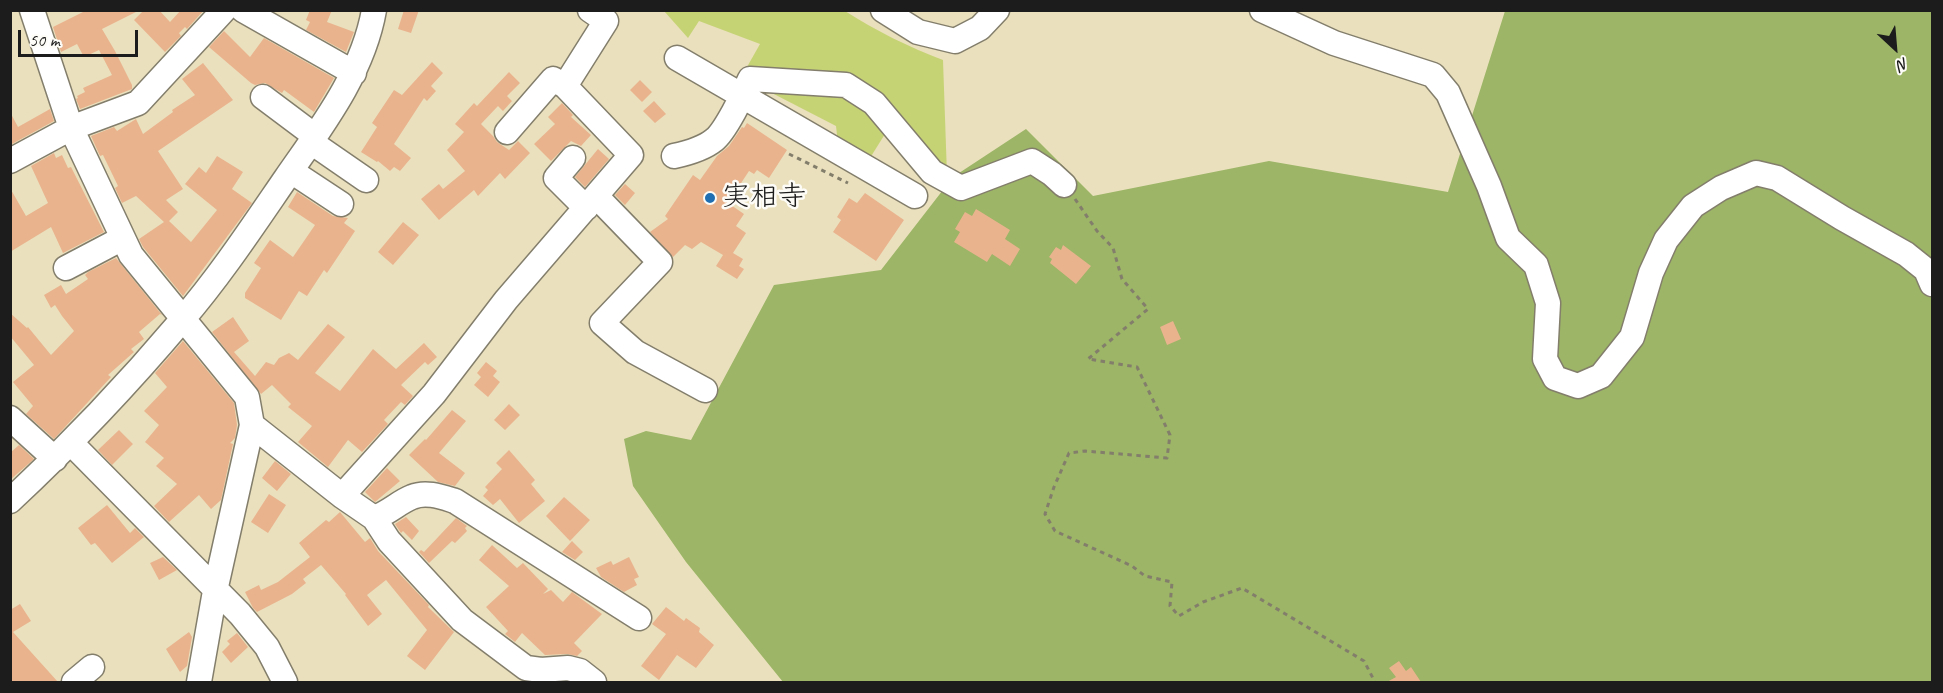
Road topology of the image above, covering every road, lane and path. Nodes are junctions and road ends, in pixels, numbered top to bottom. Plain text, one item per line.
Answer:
1 (32, 10) edge
2 (224, 10) edge
3 (243, 10) edge
4 (374, 10) edge
5 (590, 10) edge
6 (883, 10) edge
7 (997, 10) edge
8 (1262, 10) edge
9 (677, 58) dead end
10 (354, 73) junction
11 (565, 86) junction
12 (263, 97) dead end
13 (742, 97) junction
14 (71, 128) junction
15 (507, 132) dead end
16 (313, 139) junction
17 (789, 154) dead end
18 (674, 156) dead end
19 (573, 158) dead end
20 (10, 161) edge
21 (291, 171) junction
22 (366, 180) dead end
23 (848, 183) dead end
24 (1064, 184) joint
25 (915, 196) dead end
26 (591, 202) junction
27 (341, 204) dead end
28 (123, 238) junction
29 (66, 268) dead end
30 (1932, 284) edge
31 (183, 320) junction
32 (705, 390) dead end
33 (10, 418) edge
34 (252, 425) junction
35 (63, 451) junction
36 (342, 496) junction
37 (10, 501) edge
38 (374, 518) junction
39 (215, 591) junction
40 (639, 618) dead end
41 (92, 667) dead end
42 (74, 682) edge
43 (199, 682) edge
44 (285, 682) edge
45 (594, 682) edge
46 (1376, 682) edge

1 - 14 street
2 - 14 street
3 - 10 street
4 - 10 street
5 - 11 street
6 - 7 street
8 - 30 street
9 - 13 street
10 - 16 street
11 - 15 street
11 - 26 street
12 - 16 street
13 - 18 street
13 - 24 street
13 - 25 street
14 - 20 street
14 - 28 street
16 - 21 street
16 - 22 street
17 - 23 path
19 - 26 street
21 - 27 street
21 - 31 street
24 - 46 path
26 - 32 street
26 - 36 street
28 - 29 street
28 - 31 street
31 - 34 street
31 - 35 street
33 - 35 street
34 - 36 street
34 - 39 street
35 - 37 street
35 - 39 street
36 - 38 street
38 - 40 street
38 - 45 street
39 - 43 street
39 - 44 street
41 - 42 street

